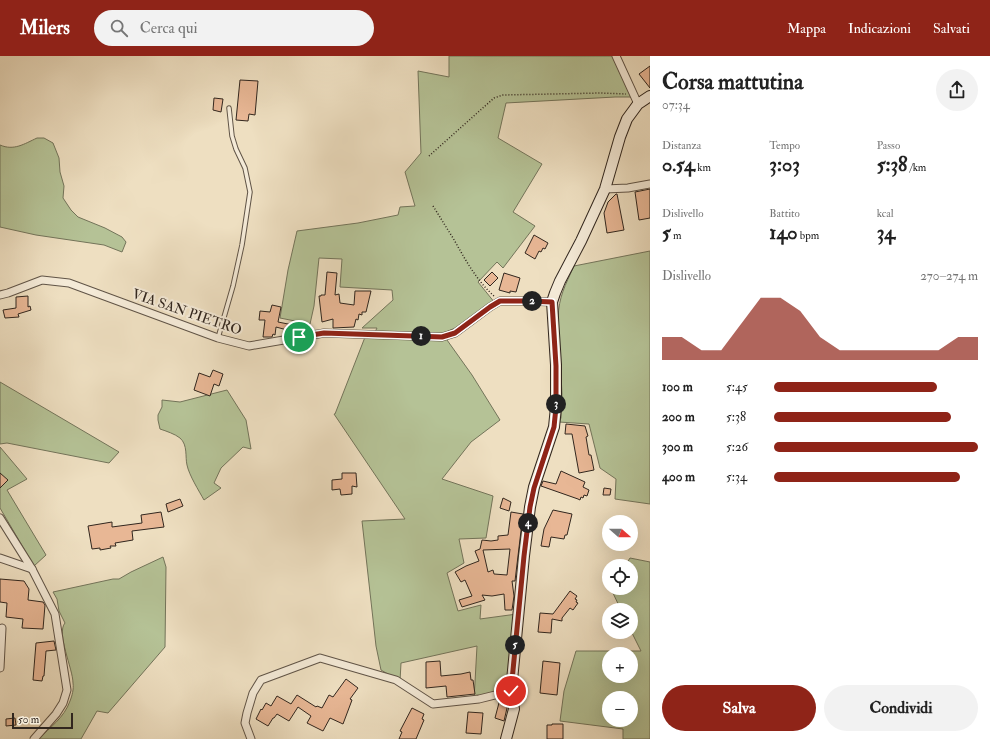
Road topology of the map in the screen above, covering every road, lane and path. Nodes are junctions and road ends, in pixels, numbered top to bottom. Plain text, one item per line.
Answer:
1 (616, 56) edge
2 (650, 96) edge
3 (636, 99) junction
4 (229, 108) dead end
5 (429, 156) dead end
6 (650, 184) edge
7 (605, 189) junction
8 (433, 206) dead end
9 (0, 295) edge
10 (500, 301) junction
11 (552, 302) junction
12 (218, 338) junction
13 (0, 518) edge
14 (0, 558) edge
15 (32, 569) junction
16 (2, 628) dead end
17 (0, 668) edge
18 (511, 691) junction
19 (34, 739) edge
20 (251, 739) edge
21 (506, 739) edge

1 - 3 street
2 - 3 street
3 - 5 path
3 - 7 street
4 - 12 lane
6 - 7 street
7 - 11 street
8 - 10 path
9 - 12 street, VIA SAN PIETRO
10 - 11 street
10 - 12 street, VIA SAN PIETRO
11 - 18 street
13 - 15 street
14 - 15 street
15 - 19 street
16 - 17 street
18 - 20 street
18 - 21 street

